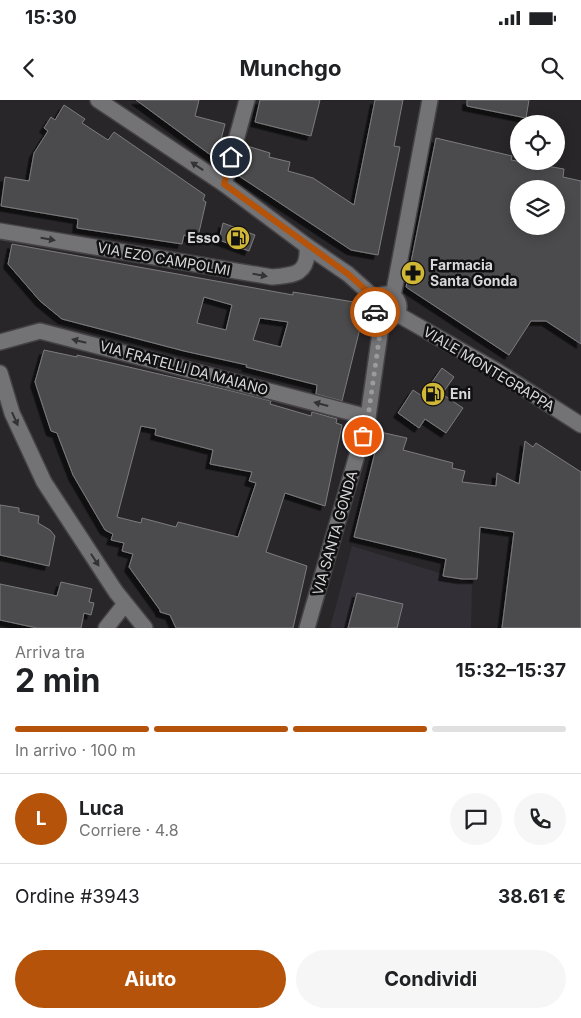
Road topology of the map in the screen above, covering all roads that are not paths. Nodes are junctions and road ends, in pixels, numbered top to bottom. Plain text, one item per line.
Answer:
1 (98, 100) edge
2 (247, 100) edge
3 (430, 100) edge
4 (224, 184) junction
5 (0, 231) edge
6 (307, 246) junction
7 (393, 296) junction
8 (376, 299) junction
9 (397, 314) junction
10 (382, 319) junction
11 (0, 342) edge
12 (0, 373) edge
13 (368, 417) junction
14 (581, 425) edge
15 (125, 604) junction
16 (106, 628) edge
17 (145, 628) edge
18 (307, 628) edge

4 -> 1 street
2 - 4 street
3 - 7 street
4 - 6 street
5 -> 6 street, VIA EZO CAMPOLMI
6 - 8 street
7 - 8 street
7 - 9 street
8 - 10 street
9 - 10 street
9 - 14 street, VIALE MONTEGRAPPA
10 - 13 street, VIA SANTA GONDA
13 -> 11 street, VIA FRATELLI DA MAIANO
12 -> 15 street
13 - 18 street, VIA SANTA GONDA
15 - 16 street
15 - 17 street

